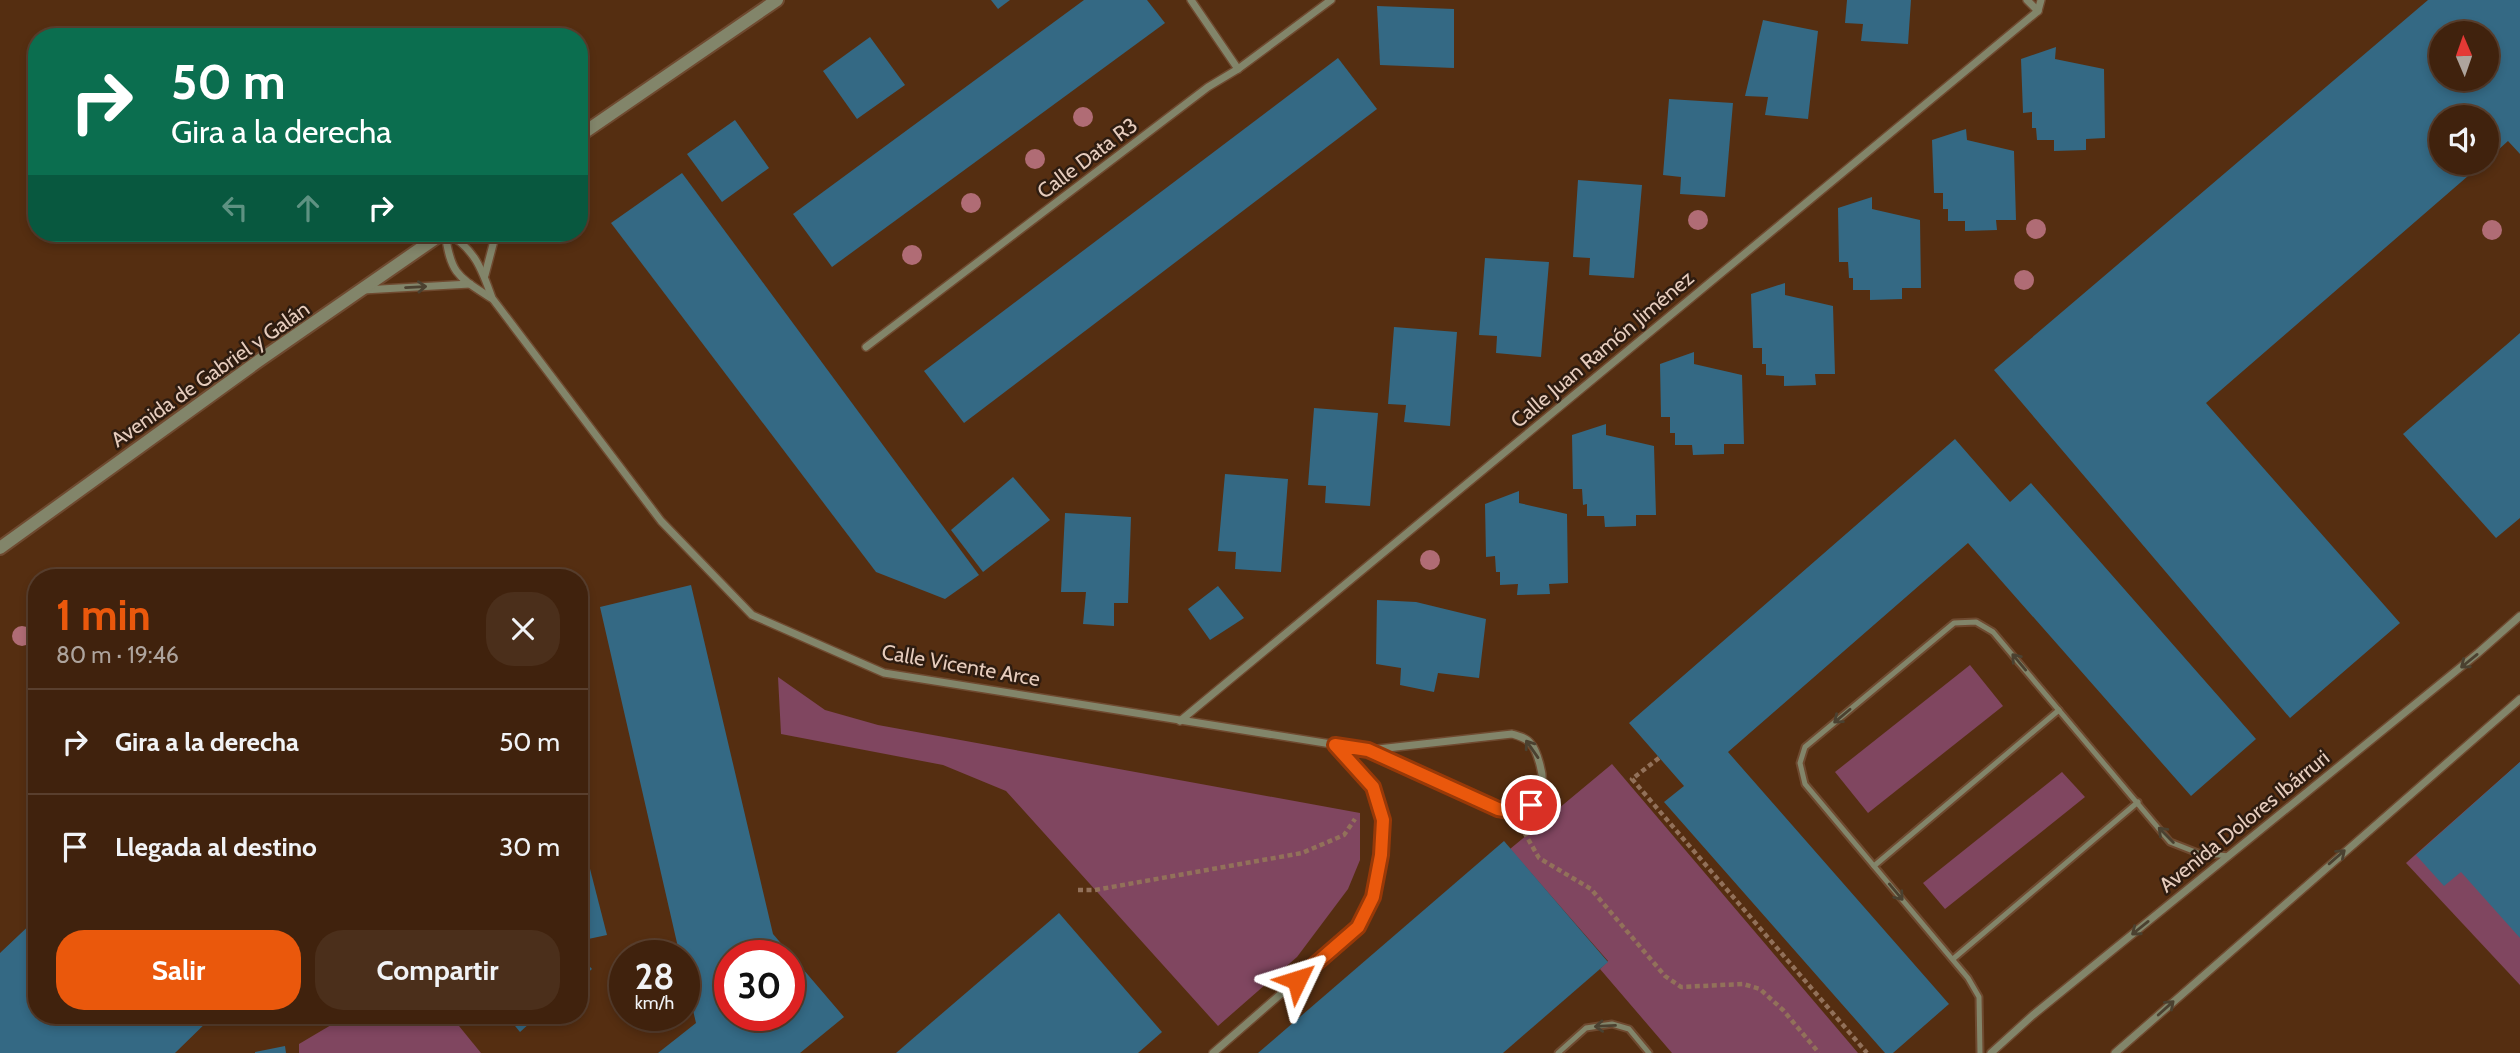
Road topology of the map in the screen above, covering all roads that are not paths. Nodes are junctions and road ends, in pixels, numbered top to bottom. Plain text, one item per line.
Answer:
1 (777, 0) edge
2 (1191, 0) edge
3 (1331, 0) edge
4 (2027, 0) edge
5 (2041, 0) edge
6 (2038, 11) junction
7 (1238, 69) junction
8 (588, 130) edge
9 (432, 242) edge
10 (447, 242) edge
11 (459, 242) edge
12 (493, 242) edge
13 (484, 276) junction
14 (470, 284) junction
15 (362, 290) junction
16 (492, 298) junction
17 (866, 347) dead end
18 (0, 548) edge
19 (2520, 616) edge
20 (2520, 699) edge
21 (2059, 710) junction
22 (1180, 721) junction
23 (1335, 745) junction
24 (1368, 750) junction
25 (2138, 802) junction
26 (2228, 856) junction
27 (1874, 866) junction
28 (1953, 960) junction
29 (1213, 1053) edge
30 (1558, 1053) edge
31 (1649, 1053) edge
32 (1980, 1053) edge
33 (1991, 1053) edge
34 (2115, 1053) edge

1 - 8 street
2 - 7 street
3 - 7 street, Calle Data R3
4 - 6 street
5 - 6 street
6 - 22 street, Calle Juan Ramón Jiménez
7 - 17 street, Calle Data R3
9 - 15 street, Avenida de Gabriel y Galán
10 - 14 street
11 - 13 street, Calle Vicente Arce
12 - 13 street
13 - 16 street, Calle Vicente Arce
15 -> 14 street
14 - 16 street
15 - 18 street, Avenida de Gabriel y Galán
16 - 22 street, Calle Vicente Arce
19 -> 26 street, Avenida Dolores Ibárruri
34 -> 20 street
21 - 25 lane
21 - 27 lane
21 -> 27 lane
22 - 23 street, Calle Vicente Arce
23 - 24 street, Calle Vicente Arce
23 - 29 street
24 -> 24 street
26 -> 25 lane
25 - 28 lane
26 -> 33 street, Avenida Dolores Ibárruri
27 -> 28 lane
28 - 32 lane
31 -> 30 lane

